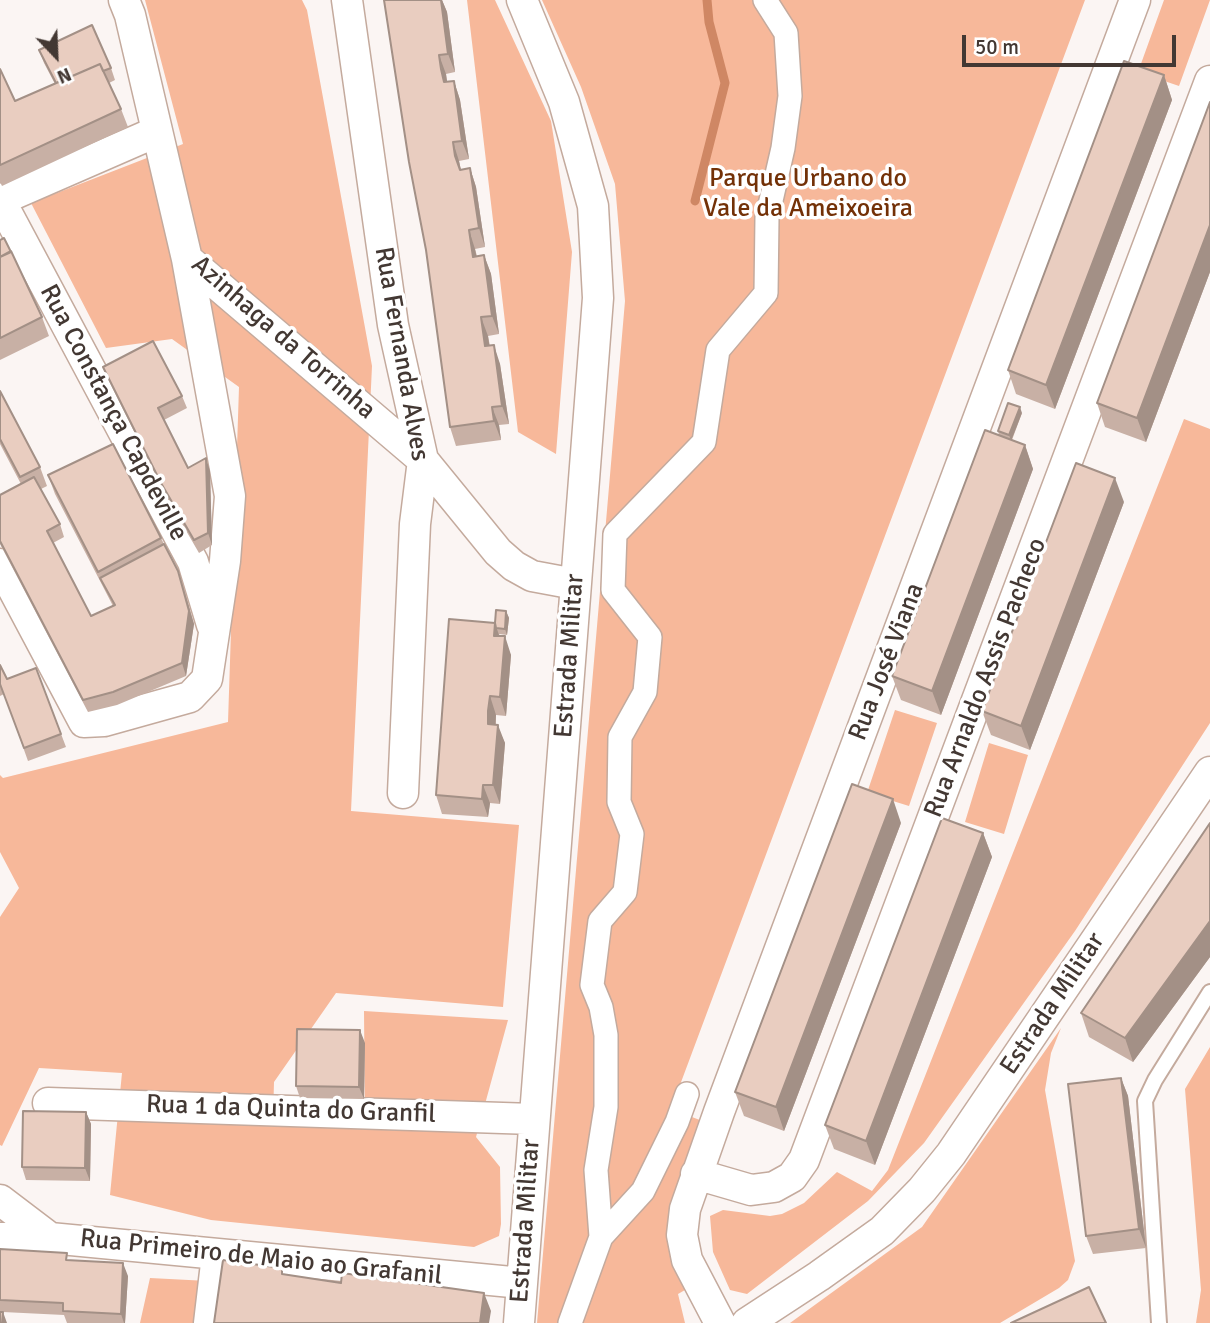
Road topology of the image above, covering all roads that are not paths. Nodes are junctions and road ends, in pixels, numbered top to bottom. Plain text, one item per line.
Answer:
1 (124, 0) edge
2 (347, 0) edge
3 (522, 0) edge
4 (765, 0) edge
5 (1135, 0) edge
6 (1210, 81) edge
7 (156, 132) junction
8 (0, 200) edge
9 (187, 259) junction
10 (423, 460) junction
11 (0, 564) edge
12 (575, 584) junction
13 (214, 632) junction
14 (1210, 772) edge
15 (402, 793) dead end
16 (1210, 992) edge
17 (687, 1094) dead end
18 (48, 1103) dead end
19 (533, 1119) junction
20 (696, 1174) junction
21 (0, 1200) edge
22 (601, 1237) junction
23 (0, 1238) edge
24 (50, 1238) junction
25 (217, 1255) junction
26 (522, 1283) junction
27 (209, 1323) edge
28 (519, 1323) edge
29 (570, 1323) edge
30 (720, 1323) edge
31 (747, 1323) edge
32 (1159, 1323) edge

1 - 7 street, Azinhaga da Torrinha
2 - 10 street, Rua Fernanda Alves
3 - 12 street, Estrada Militar
4 - 22 street
5 - 20 street, Rua José Viana
6 - 20 street, Rua Arnaldo Assis Pacheco
7 - 8 street
7 - 9 street, Azinhaga da Torrinha
8 - 13 street, Rua Constança Capdeville
9 - 10 street, Azinhaga da Torrinha
9 - 13 street
10 - 12 street, Azinhaga da Torrinha
10 - 15 street, Rua Fernanda Alves
11 - 13 street
12 - 19 street, Estrada Militar
14 - 31 street, Estrada Militar
16 - 32 lane
17 - 22 street
18 - 19 street, Rua 1 da Quinta do Granfil
19 - 26 street, Estrada Militar
20 - 30 street, Rua José Viana
21 - 24 street
22 - 29 street
23 - 24 street, Rua Primeiro de Maio ao Grafanil
24 - 25 street, Rua Primeiro de Maio ao Grafanil
25 - 26 street, Rua Primeiro de Maio ao Grafanil
25 - 27 street
26 - 28 street, Estrada Militar

